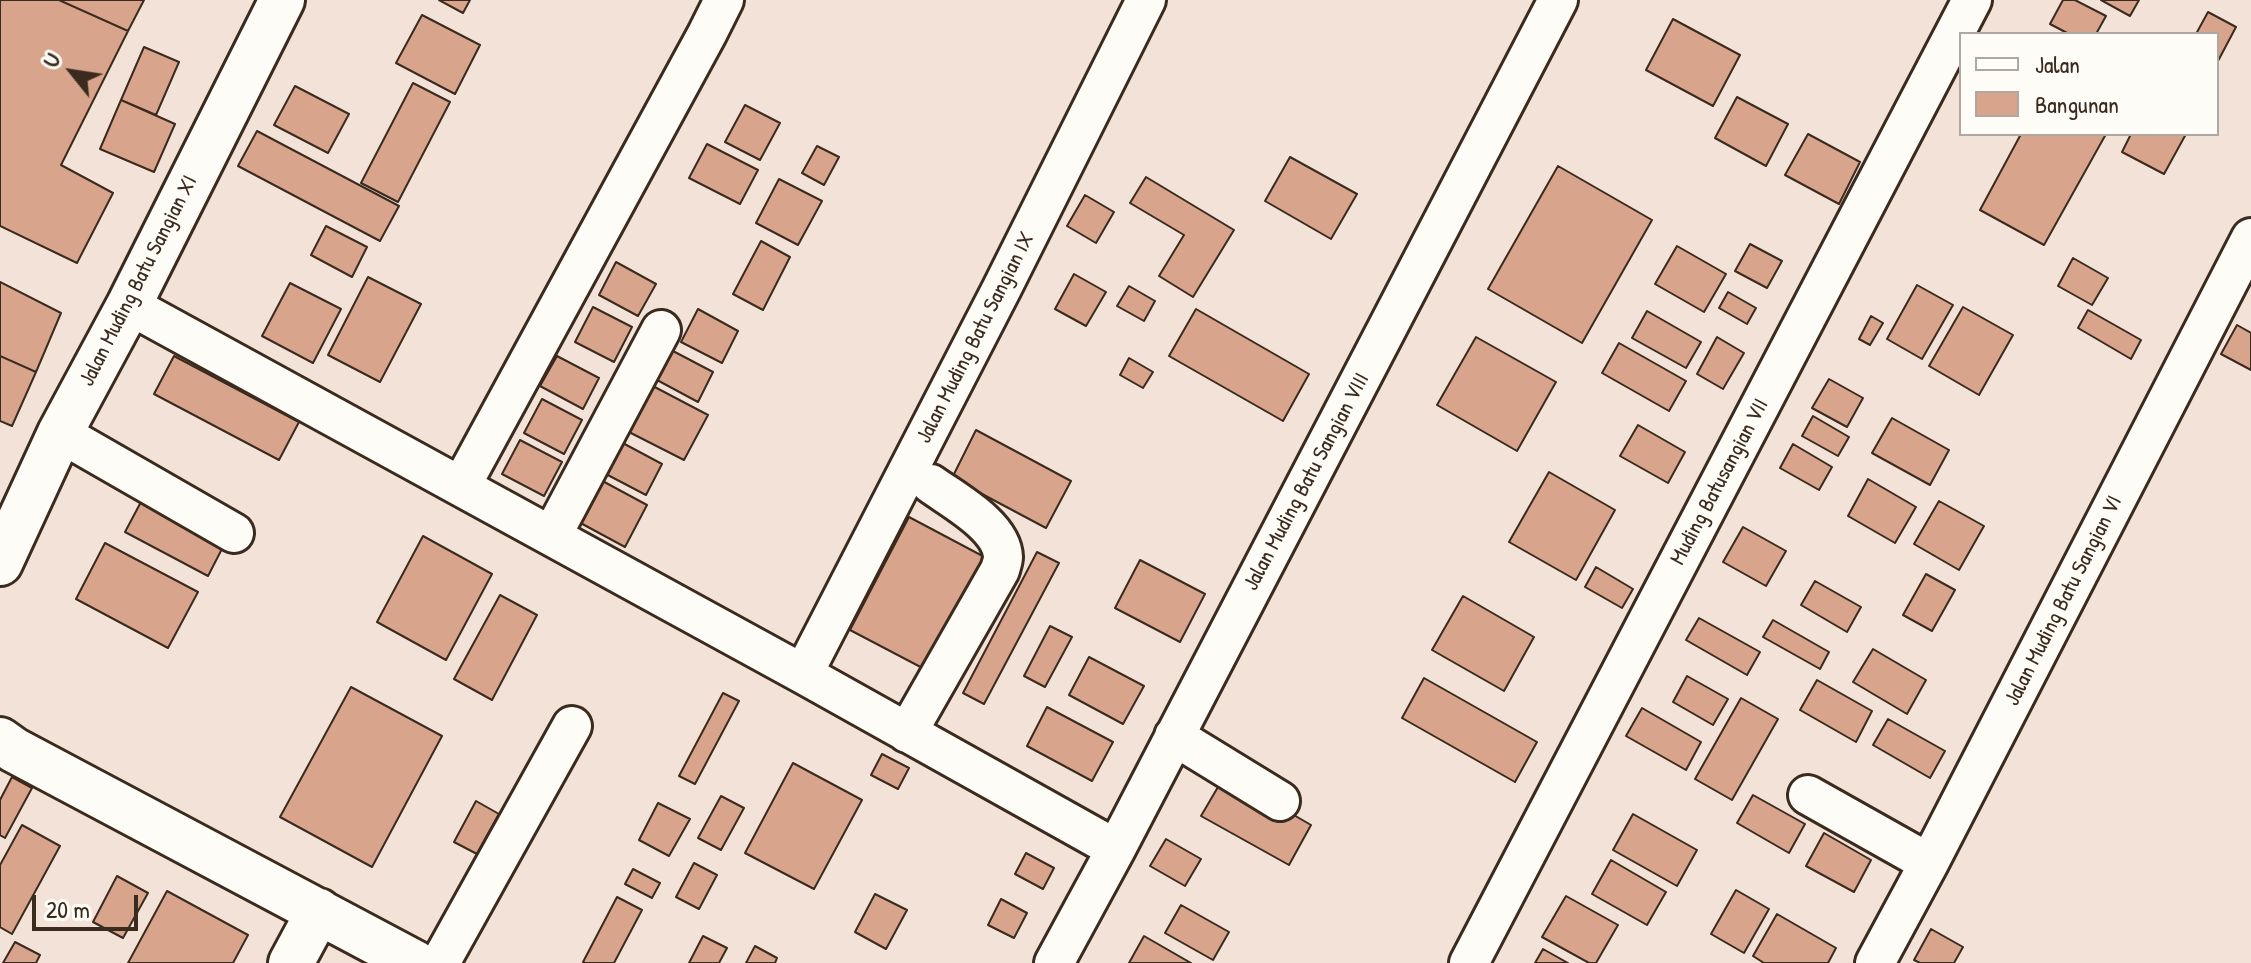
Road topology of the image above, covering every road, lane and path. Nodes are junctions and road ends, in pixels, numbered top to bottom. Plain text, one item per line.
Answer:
1 (282, 0) edge
2 (724, 0) edge
3 (1146, 0) edge
4 (1558, 0) edge
5 (1972, 0) edge
6 (2251, 238) edge
7 (129, 305) junction
8 (661, 330) dead end
9 (60, 433) junction
10 (931, 484) dead end
11 (461, 486) junction
12 (234, 533) dead end
13 (552, 535) junction
14 (0, 563) edge
15 (803, 674) junction
16 (572, 726) dead end
17 (907, 733) junction
18 (1174, 736) junction
19 (0, 740) edge
20 (1808, 795) dead end
21 (1280, 801) dead end
22 (1116, 849) junction
23 (1929, 863) junction
24 (319, 911) junction
25 (291, 963) edge
26 (415, 963) edge
27 (440, 963) edge
28 (1054, 963) edge
29 (1469, 963) edge
30 (1875, 963) edge

1 - 7 street, Jalan Muding Batu Sangian XI
2 - 11 street
3 - 15 street, Jalan Muding Batu Sangian IX
4 - 18 street, Jalan Muding Batu Sangian VIII
5 - 29 street, Muding Batusangian VII
6 - 23 street, Jalan Muding Batu Sangian VI
7 - 9 street, Jalan Muding Batu Sangian XI
7 - 11 street
8 - 13 street
9 - 12 street
9 - 14 street, Jalan Muding Batu Sangian XI
10 - 17 street
11 - 13 street
13 - 15 street
15 - 17 street
16 - 27 street
17 - 22 street
18 - 21 street
18 - 22 street, Jalan Muding Batu Sangian VIII
19 - 24 street
20 - 23 street
22 - 28 street, Jalan Muding Batu Sangian VIII
23 - 30 street, Jalan Muding Batu Sangian VI
24 - 25 street
24 - 26 street

